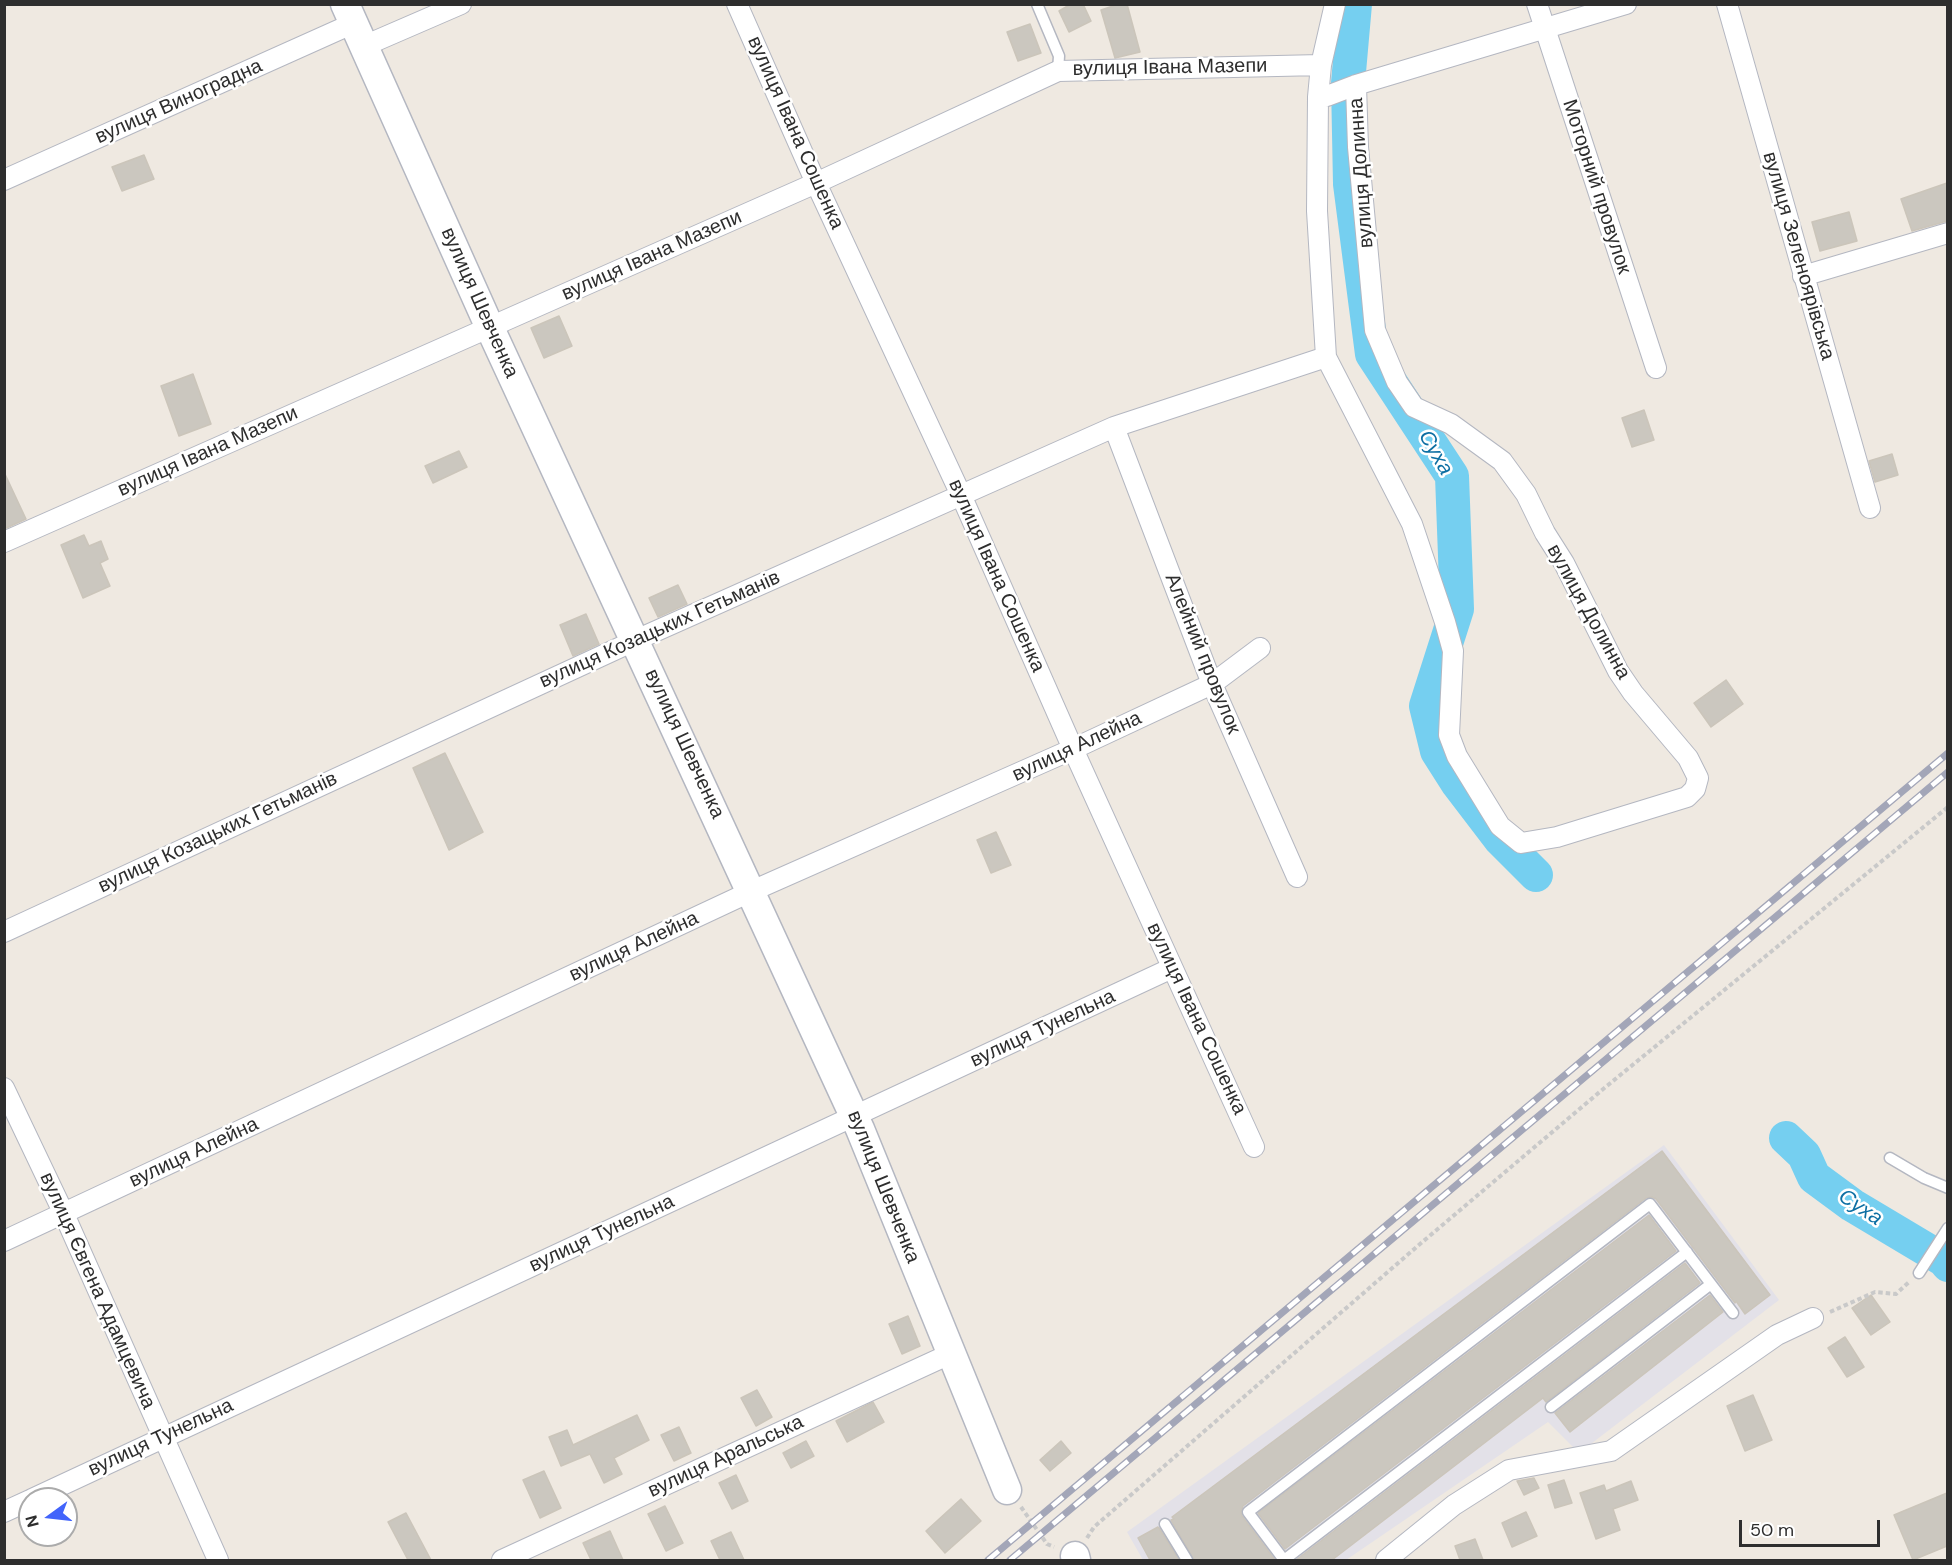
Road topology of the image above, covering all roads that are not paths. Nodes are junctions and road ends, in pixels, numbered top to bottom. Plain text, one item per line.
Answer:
1 (461, 4) edge
2 (737, 4) edge
3 (1037, 4) edge
4 (1335, 4) edge
5 (1537, 4) edge
6 (1626, 4) edge
7 (1727, 4) edge
8 (354, 25) edge
9 (1544, 28) junction
10 (1321, 65) junction
11 (1058, 71) junction
12 (1356, 85) junction
13 (1322, 97) junction
14 (4, 180) edge
15 (816, 183) junction
16 (1947, 233) edge
17 (1803, 276) junction
18 (490, 328) junction
19 (1326, 357) junction
20 (1656, 368) dead end
21 (1114, 427) junction
22 (961, 495) junction
23 (1870, 508) dead end
24 (4, 542) edge
25 (636, 640) junction
26 (1260, 648) dead end
27 (1212, 684) junction
28 (1073, 750) junction
29 (1297, 877) dead end
30 (752, 891) junction
31 (4, 932) edge
32 (1173, 968) junction
33 (4, 1088) edge
34 (855, 1117) junction
35 (1254, 1147) dead end
36 (1890, 1158) dead end
37 (1947, 1188) edge
38 (64, 1214) junction
39 (1947, 1228) edge
40 (4, 1241) edge
41 (1687, 1252) junction
42 (1919, 1273) road end
43 (1711, 1284) junction
44 (1733, 1313) dead end
45 (1813, 1318) road end
46 (950, 1354) junction
47 (1551, 1407) dead end
48 (162, 1437) junction
49 (56, 1487) edge
50 (1007, 1490) road end
51 (18, 1505) edge
52 (4, 1512) edge
53 (1166, 1524) dead end
54 (218, 1560) edge
55 (502, 1560) edge
56 (1187, 1560) edge
57 (1284, 1560) edge
58 (1386, 1560) edge

1 - 8 street, вулиця Виноградна
2 - 15 street, вулиця Івана Сошенка
3 - 11 lane
4 - 10 street, вулиця Долинна
5 - 9 street, Моторний провулок
6 - 9 street
7 - 17 street, вулиця Зеленоярівська
8 - 14 street, вулиця Виноградна
8 - 18 street, вулиця Шевченка
9 - 12 street
9 - 20 street, Моторний провулок
10 - 11 street, вулиця Івана Мазепи
10 - 13 street, вулиця Долинна
11 - 15 street, вулиця Івана Мазепи
12 - 13 street
12 - 19 street, вулиця Долинна
13 - 19 street, вулиця Долинна
15 - 18 street, вулиця Івана Мазепи
15 - 22 street, вулиця Івана Сошенка
16 - 17 street
17 - 23 street, вулиця Зеленоярівська
18 - 24 street, вулиця Івана Мазепи
18 - 25 street, вулиця Шевченка
19 - 21 street, вулиця Козацьких Гетьманів
21 - 22 street, вулиця Козацьких Гетьманів
21 - 27 street, Алейний провулок
22 - 25 street, вулиця Козацьких Гетьманів
22 - 28 street, вулиця Івана Сошенка
25 - 30 street, вулиця Шевченка
25 - 31 street, вулиця Козацьких Гетьманів
26 - 27 street, вулиця Алейна
27 - 28 street, вулиця Алейна
27 - 29 street, Алейний провулок
28 - 30 street, вулиця Алейна
28 - 32 street, вулиця Івана Сошенка
30 - 34 street, вулиця Шевченка
30 - 38 street, вулиця Алейна
32 - 34 street, вулиця Тунельна
32 - 35 street, вулиця Івана Сошенка
33 - 38 street, вулиця Євгена Адамцевича
34 - 46 street, вулиця Шевченка
34 - 48 street, вулиця Тунельна
36 - 37 lane
38 - 40 street, вулиця Алейна
38 - 48 street, вулиця Євгена Адамцевича
39 - 42 lane
41 - 43 lane
41 - 57 lane
41 - 57 lane
43 - 44 lane
43 - 47 lane
45 - 58 street
46 - 50 street, вулиця Шевченка
46 - 55 street, вулиця Аральська
48 - 49 street, вулиця Тунельна
48 - 54 street, вулиця Євгена Адамцевича
51 - 52 street, вулиця Тунельна
53 - 56 lane

